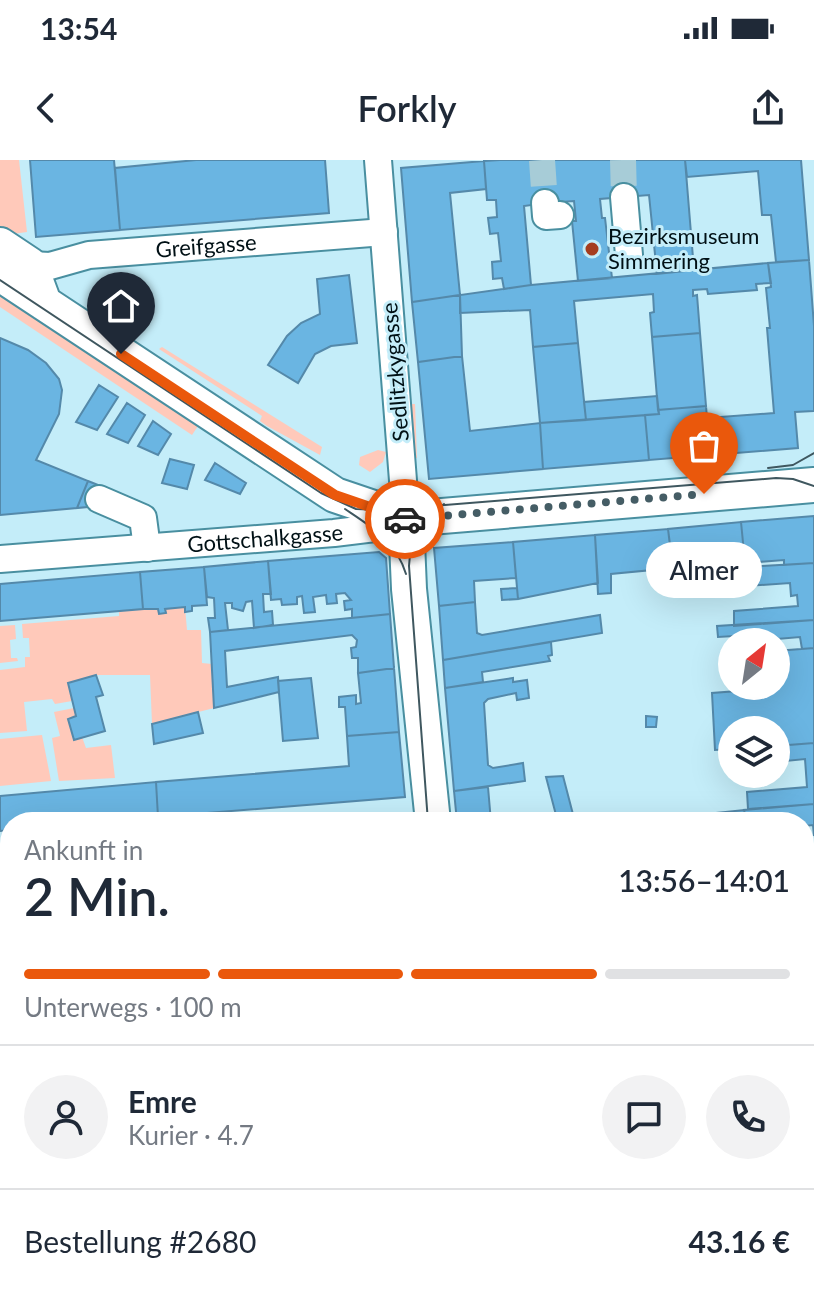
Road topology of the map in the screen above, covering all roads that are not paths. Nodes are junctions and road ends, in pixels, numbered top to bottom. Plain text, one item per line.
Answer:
1 (378, 160) edge
2 (624, 197) tunnel mouth
3 (384, 232) junction
4 (0, 245) edge
5 (629, 255) dead end
6 (15, 269) edge
7 (814, 485) edge
8 (321, 487) junction
9 (99, 499) dead end
10 (406, 519) junction
11 (309, 534) junction
12 (147, 548) junction
13 (0, 559) edge
14 (432, 812) edge

1 - 3 street, Sedlitzkygasse
2 - 5 street
3 - 6 street, Greifgasse
3 - 10 street, Sedlitzkygasse
4 - 6 main road
6 - 8 main road
7 - 10 main road, Gottschalkgasse
8 - 10 main road
8 - 11 street
9 - 12 street
10 - 11 street, Gottschalkgasse
10 - 14 main road, Sedlitzkygasse
11 - 12 street, Gottschalkgasse
12 - 13 street, Gottschalkgasse

